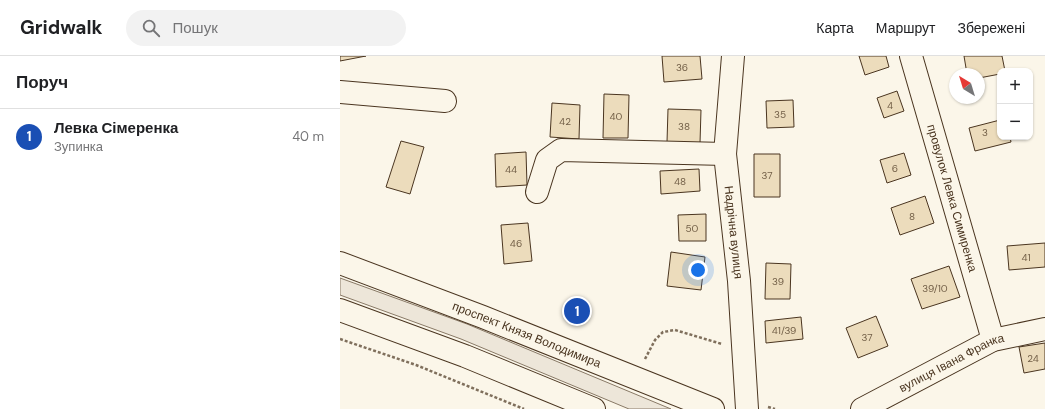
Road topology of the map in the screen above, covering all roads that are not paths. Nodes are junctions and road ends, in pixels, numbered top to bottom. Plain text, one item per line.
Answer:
1 (733, 56) edge
2 (911, 56) edge
3 (340, 92) edge
4 (445, 101) dead end
5 (725, 154) junction
6 (537, 192) dead end
7 (340, 263) edge
8 (340, 310) edge
9 (1045, 329) edge
10 (993, 340) junction
11 (594, 409) edge
12 (713, 409) edge
13 (747, 409) edge
14 (862, 409) edge

1 - 5 street, Надрічна вулиця
2 - 10 street, провулок Левка Симиренка
3 - 4 street
5 - 6 street
5 - 13 street, Надрічна вулиця
7 - 12 street, проспект Князя Володимира
8 - 11 street
9 - 10 street, вулиця Івана Франка
10 - 14 street, вулиця Івана Франка

